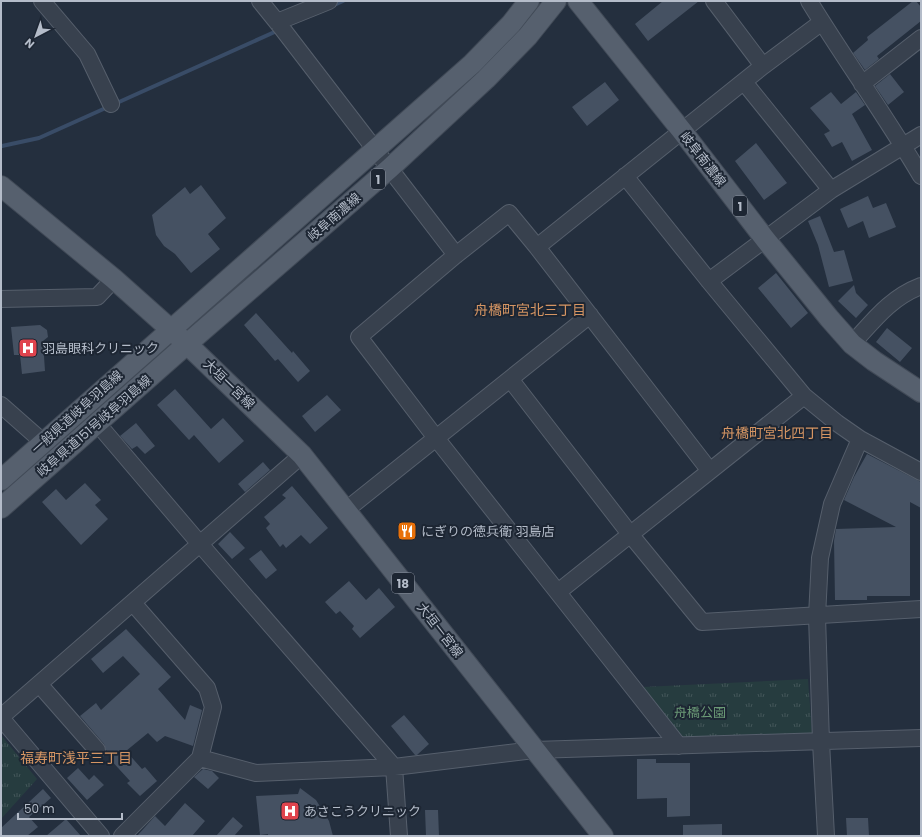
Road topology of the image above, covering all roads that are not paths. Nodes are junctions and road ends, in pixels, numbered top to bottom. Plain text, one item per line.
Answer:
1 (42, 1) edge
2 (260, 1) edge
3 (329, 1) edge
4 (529, 1) edge
5 (556, 1) edge
6 (578, 1) edge
7 (714, 1) edge
8 (809, 1) edge
9 (822, 22) junction
10 (279, 24) junction
11 (921, 38) edge
12 (763, 66) junction
13 (744, 82) junction
14 (862, 84) junction
15 (111, 104) dead end
16 (682, 131) junction
17 (921, 135) edge
18 (904, 146) junction
19 (374, 149) junction
20 (389, 169) junction
21 (625, 176) junction
22 (921, 176) edge
23 (1, 186) edge
24 (830, 190) junction
25 (765, 239) junction
26 (537, 247) junction
27 (456, 255) junction
28 (114, 280) junction
29 (709, 281) junction
30 (921, 286) edge
31 (1, 299) edge
32 (590, 315) junction
33 (171, 329) junction
34 (188, 344) junction
35 (852, 344) junction
36 (510, 379) junction
37 (921, 392) edge
38 (804, 396) junction
39 (1, 406) edge
40 (97, 423) junction
41 (436, 438) junction
42 (860, 439) junction
43 (43, 442) junction
44 (302, 455) junction
45 (710, 471) junction
46 (921, 472) edge
47 (1, 480) edge
48 (1, 508) edge
49 (346, 510) junction
50 (630, 534) junction
51 (200, 544) junction
52 (558, 592) junction
53 (133, 602) junction
54 (921, 609) edge
55 (817, 616) junction
56 (39, 684) junction
57 (1, 718) edge
58 (921, 738) edge
59 (821, 742) junction
60 (679, 746) junction
61 (97, 750) dead end
62 (534, 750) junction
63 (200, 758) junction
64 (394, 767) junction
65 (101, 836) edge
66 (122, 836) edge
67 (399, 836) edge
68 (602, 836) edge
69 (826, 836) edge

1 - 15 street
2 - 10 street
3 - 10 street
4 - 19 main road, 岐阜南濃線 / 1
5 - 20 main road, 岐阜南濃線 / 1
6 - 16 main road, 岐阜南濃線 / 1
7 - 12 street
8 - 9 street
9 - 12 street
9 - 14 street
10 - 19 street
11 - 14 street
12 - 13 street
13 - 16 street
13 - 24 street
14 - 18 street
16 - 21 street
16 - 25 main road, 岐阜南濃線 / 1
17 - 18 street
18 - 22 street
18 - 24 street
19 - 20 street
19 - 33 main road, 岐阜南濃線 / 1
20 - 27 street
20 - 34 main road, 岐阜南濃線 / 1
21 - 26 street
21 - 29 street
23 - 28 main road
24 - 25 street
25 - 29 street
25 - 35 main road, 岐阜南濃線 / 1
26 - 27 street
26 - 32 street
27 - 41 street
28 - 31 street
28 - 33 main road
29 - 38 street
30 - 35 street
32 - 36 street
32 - 45 street
33 - 34 main road
33 - 43 main road, 一般県道岐阜羽島線
34 - 40 main road, 岐阜県道151号岐阜羽島線
34 - 44 main road, 大垣一宮線 / 18
35 - 37 main road, 岐阜南濃線 / 1
36 - 41 street
36 - 50 street
38 - 42 street
38 - 45 street
39 - 43 street
40 - 48 main road, 岐阜県道151号岐阜羽島線
40 - 51 street
41 - 49 street
41 - 52 street
42 - 46 street
42 - 55 street
43 - 47 main road, 一般県道岐阜羽島線
44 - 49 main road, 大垣一宮線 / 18
44 - 51 street
45 - 50 street
49 - 62 main road, 大垣一宮線 / 18
50 - 52 street
50 - 55 street
51 - 53 street
51 - 64 street
52 - 60 street
53 - 56 street
53 - 63 street
54 - 55 street
55 - 59 street
56 - 57 street
56 - 61 street
57 - 65 street
58 - 59 street
59 - 60 street
59 - 69 street
60 - 62 street
62 - 64 street
62 - 68 main road, 大垣一宮線 / 18
63 - 64 street
63 - 66 street
64 - 67 street

